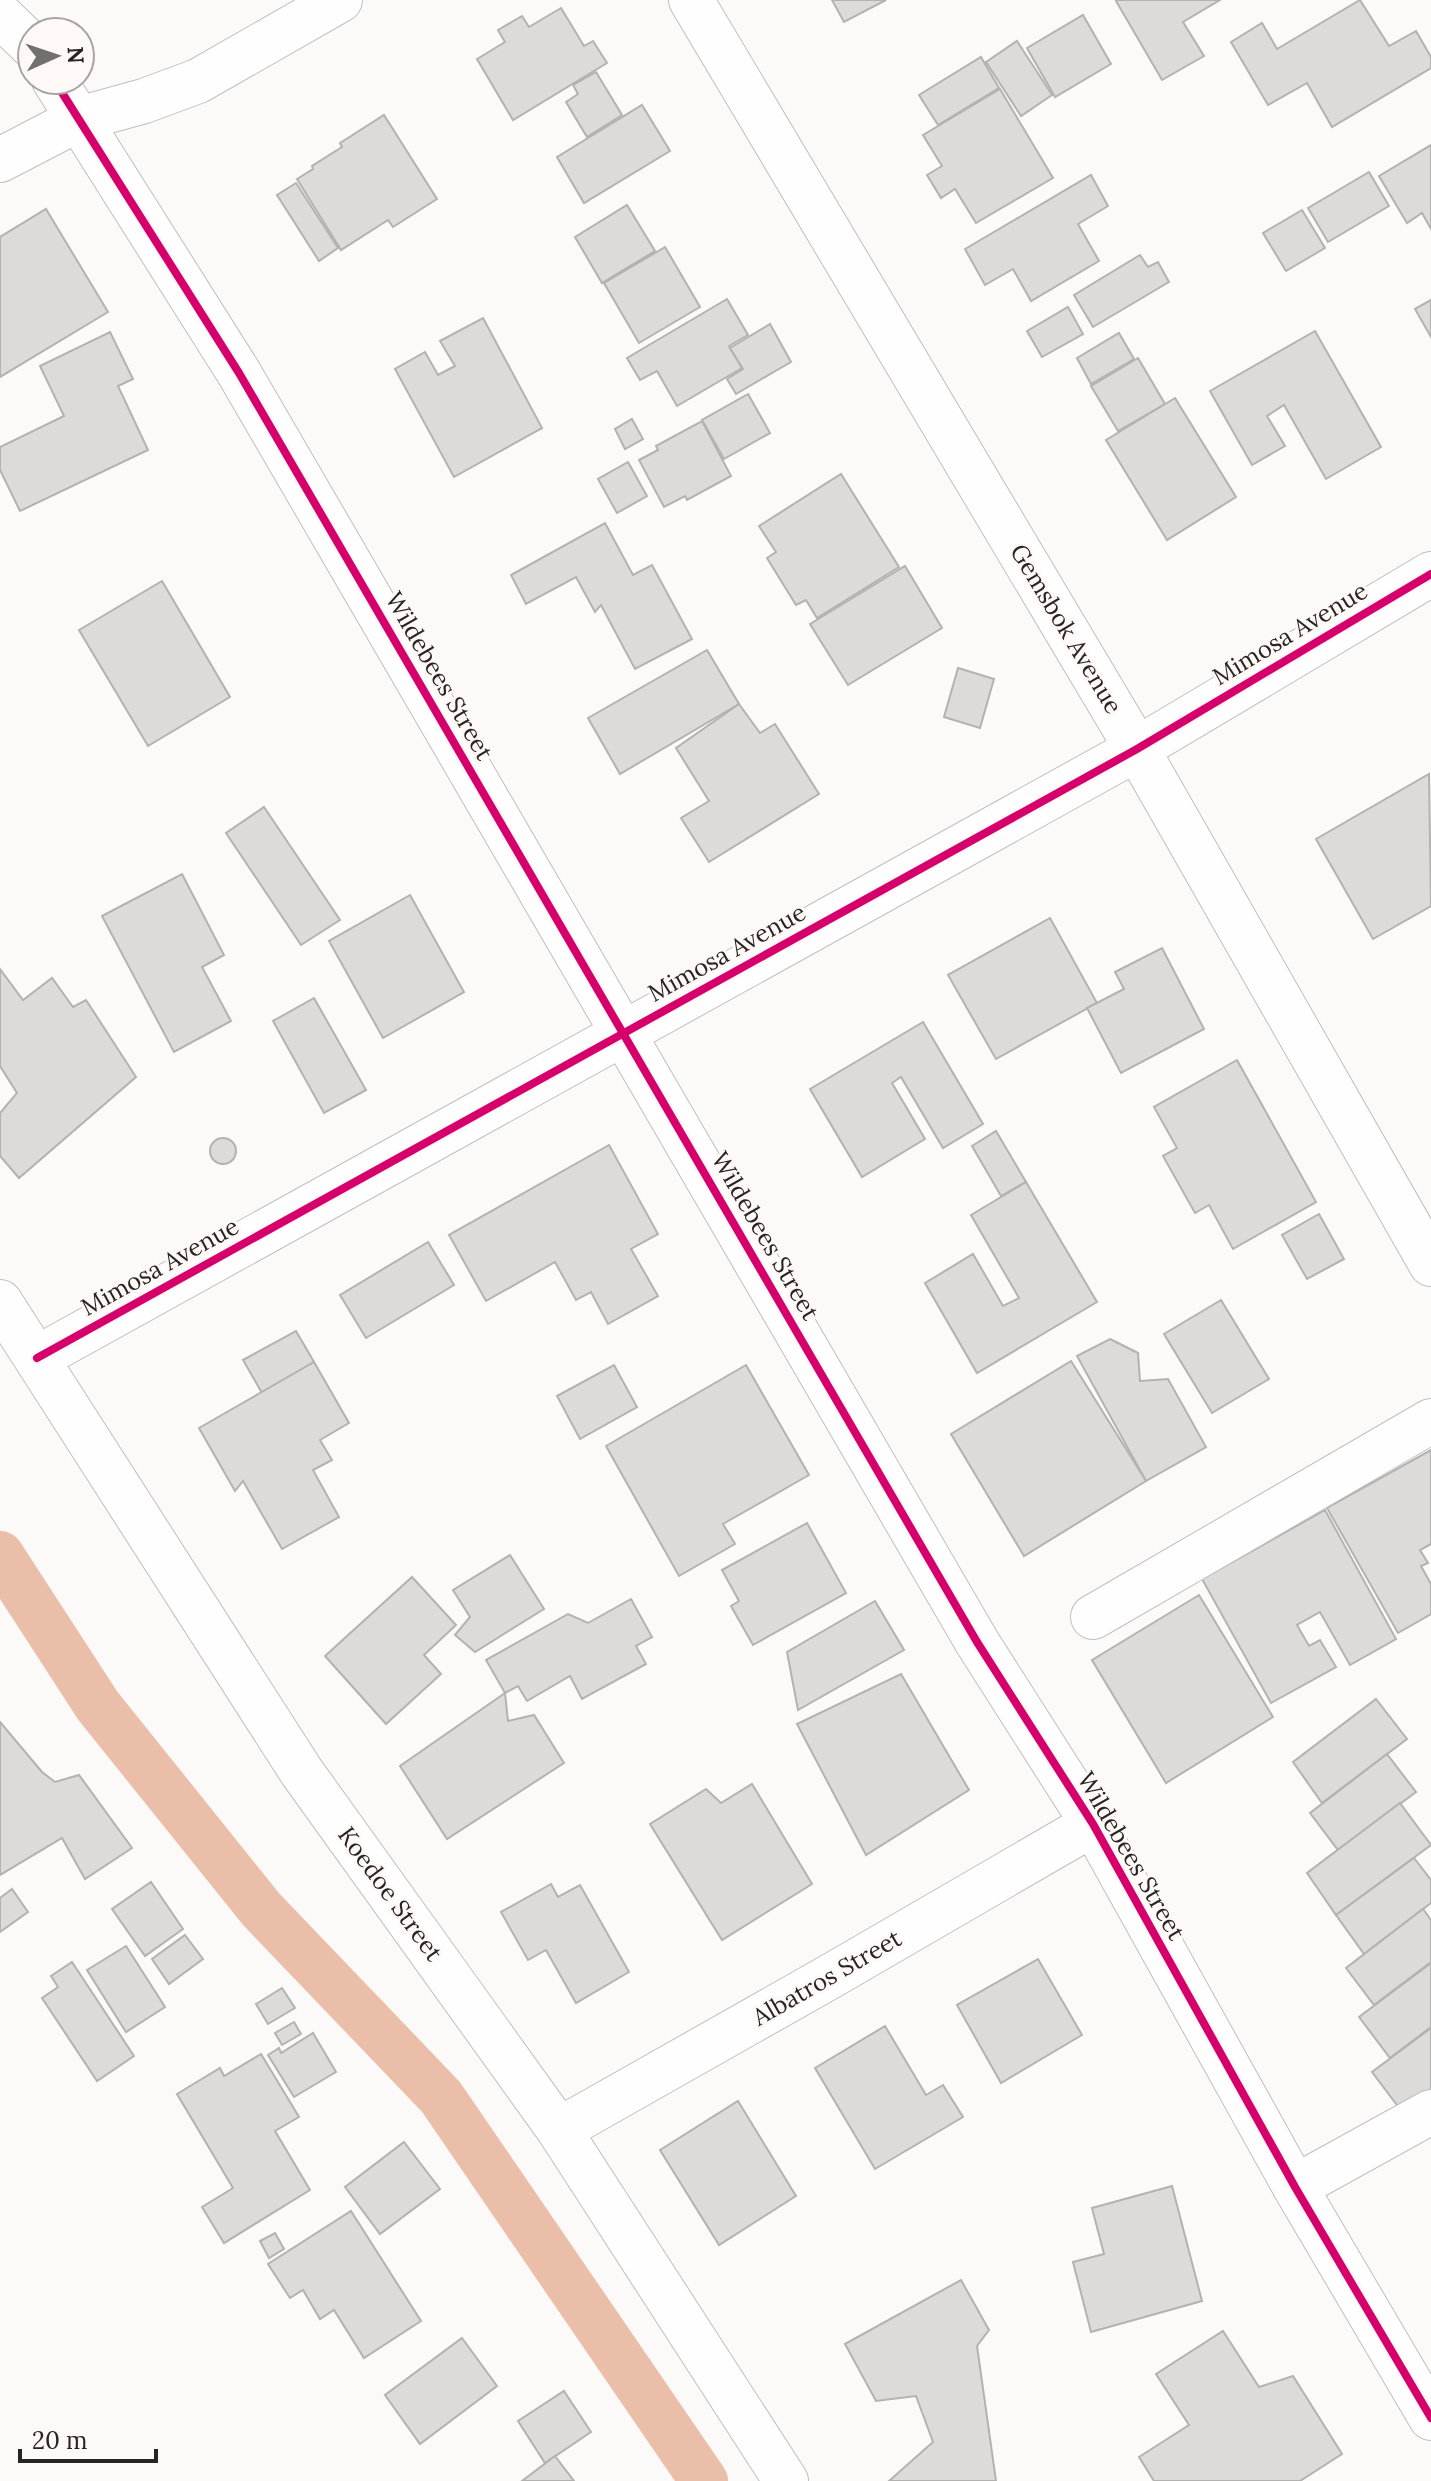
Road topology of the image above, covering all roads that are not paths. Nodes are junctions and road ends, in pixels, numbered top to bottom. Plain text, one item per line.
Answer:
1 (340, 0) edge
2 (691, 0) edge
3 (0, 15) edge
4 (16, 30) edge
5 (64, 96) edge
6 (79, 119) junction
7 (0, 160) edge
8 (1431, 574) edge
9 (1137, 749) junction
10 (624, 1033) junction
11 (1431, 1264) edge
12 (0, 1302) edge
13 (37, 1358) junction
14 (1431, 1421) edge
15 (1093, 1617) dead end
16 (1093, 1824) junction
17 (1431, 2112) edge
18 (559, 2130) junction
19 (1295, 2187) junction
20 (1431, 2418) edge
21 (786, 2481) edge

1 - 6 street
2 - 9 street, Gemsbok Avenue
3 - 4 street
5 - 6 street, Wildebees Street
6 - 7 street
6 - 10 street, Wildebees Street
8 - 9 street, Mimosa Avenue
9 - 10 street, Mimosa Avenue
9 - 11 street, Gemsbok Avenue
10 - 13 street, Mimosa Avenue
10 - 16 street, Wildebees Street
12 - 13 street, Koedoe Street
13 - 18 street, Koedoe Street
14 - 15 street
16 - 18 street, Albatros Street
16 - 19 street, Wildebees Street
17 - 19 street
18 - 21 street, Koedoe Street
19 - 20 street, Wildebees Street

